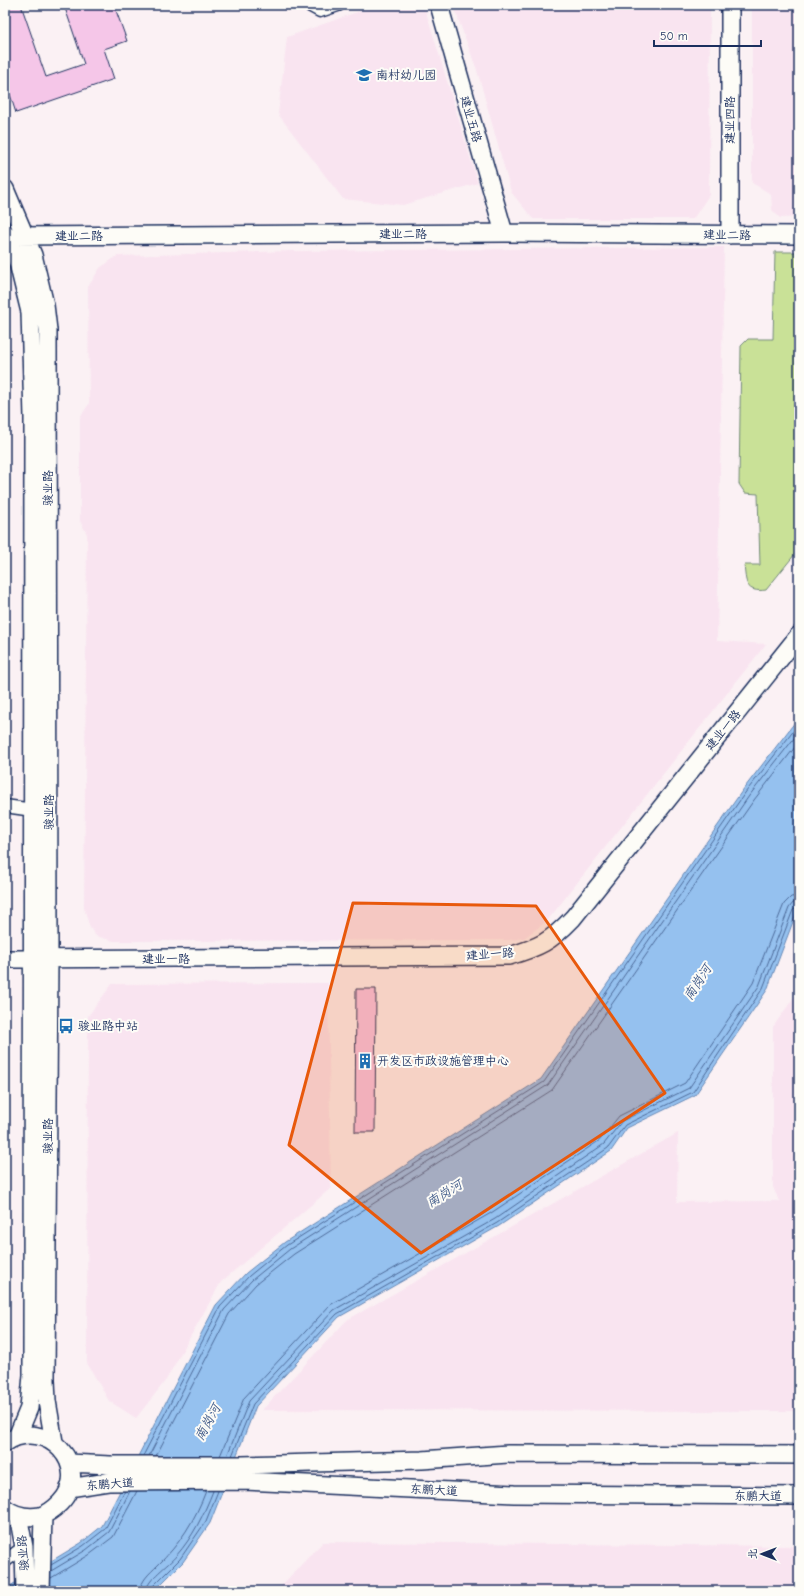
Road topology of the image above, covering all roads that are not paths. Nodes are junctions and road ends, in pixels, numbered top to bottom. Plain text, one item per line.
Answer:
1 (309, 5) edge
2 (338, 5) edge
3 (439, 5) edge
4 (730, 5) edge
5 (5, 189) edge
6 (504, 233) junction
7 (5, 235) edge
8 (730, 235) junction
9 (24, 236) junction
10 (799, 236) edge
11 (799, 635) edge
12 (5, 806) edge
13 (33, 810) junction
14 (5, 959) edge
15 (41, 959) junction
16 (11, 1440) edge
17 (54, 1442) junction
18 (799, 1455) edge
19 (69, 1463) junction
20 (243, 1473) junction
21 (69, 1488) junction
22 (799, 1496) edge
23 (11, 1512) edge
24 (43, 1515) junction
25 (24, 1548) junction
26 (5, 1561) edge
27 (25, 1591) edge
28 (41, 1591) edge

1 - 2 street
3 - 6 street, 建业五路
4 - 8 street, 建业四路
5 - 9 street, 骏业路
6 - 8 street, 建业二路
6 - 9 street, 建业二路
7 - 9 street, 建业二路
7 - 13 street, 骏业路
8 - 10 street, 建业二路
9 - 15 street, 骏业路
11 - 15 street, 建业一路
12 - 13 street
13 - 15 street, 骏业路
14 - 15 street, 建业一路
15 - 16 street, 骏业路
15 - 17 street, 骏业路
16 - 17 street
17 - 19 street
18 - 20 street, 东鹏大道
19 - 20 street, 东鹏大道
19 - 21 street
20 - 21 street, 东鹏大道
20 - 22 street, 东鹏大道
21 - 24 street
23 - 24 street
23 - 25 street, 骏业路
24 - 28 street, 骏业路
25 - 26 street
25 - 27 street, 骏业路

